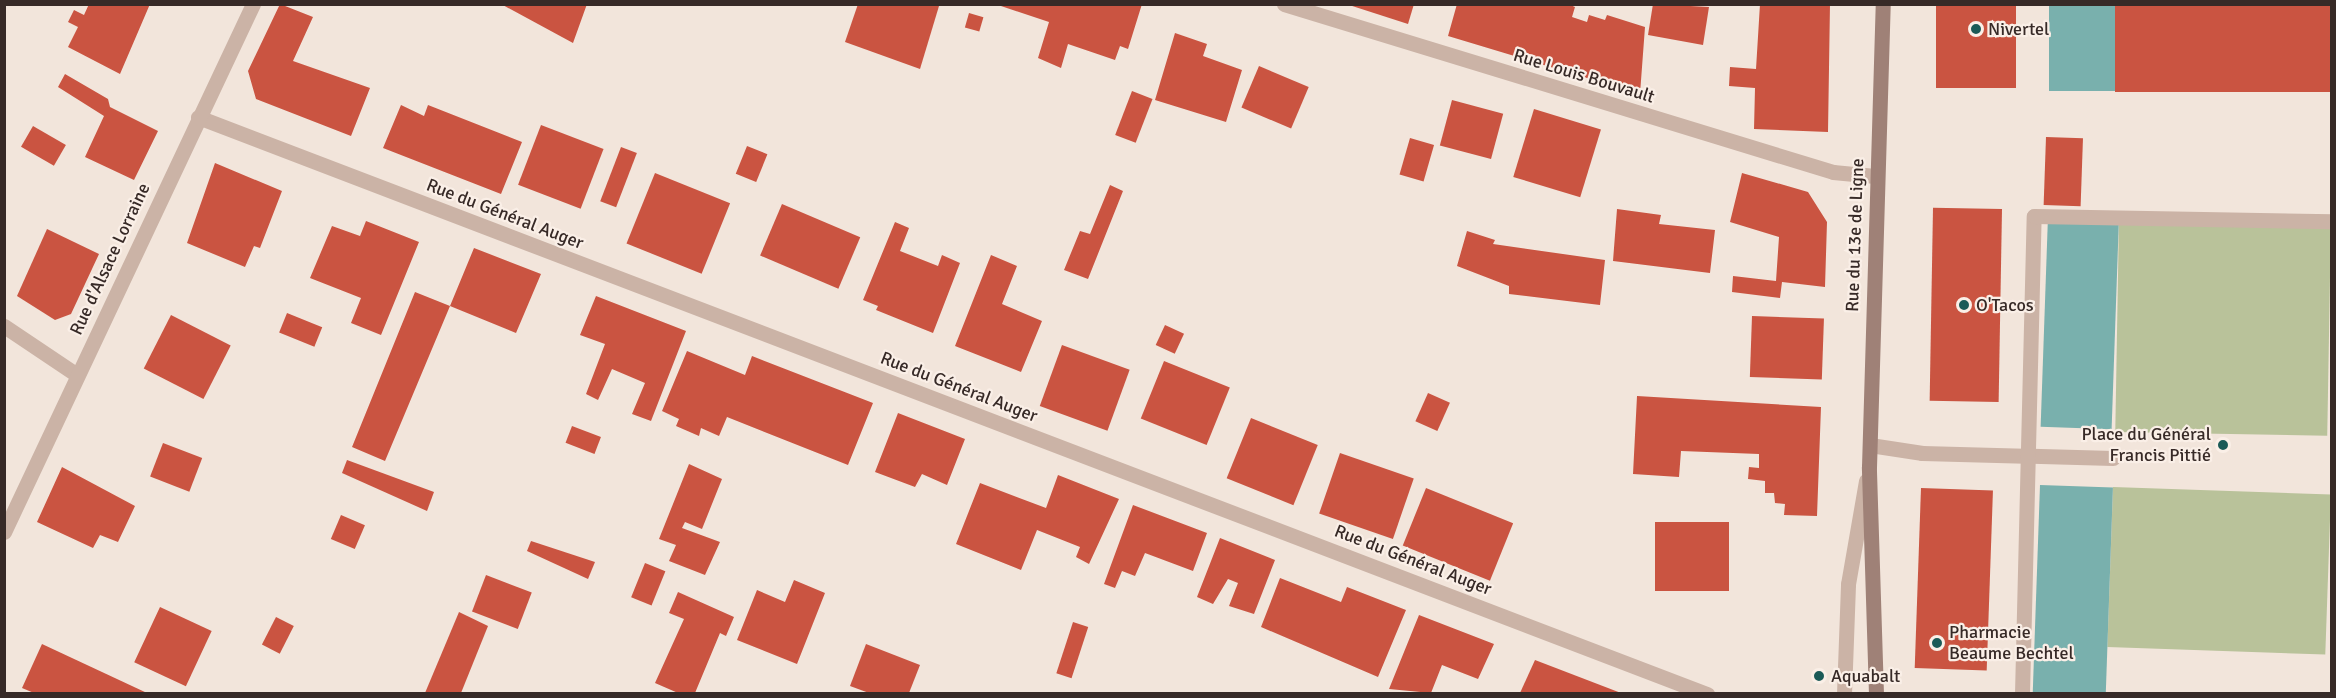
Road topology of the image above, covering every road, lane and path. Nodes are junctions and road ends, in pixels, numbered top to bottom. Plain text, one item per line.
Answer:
1 (253, 4) edge
2 (1284, 4) edge
3 (1883, 4) edge
4 (198, 117) junction
5 (1875, 176) junction
6 (2331, 222) edge
7 (4, 326) edge
8 (77, 375) junction
9 (1870, 445) junction
10 (2028, 456) junction
11 (2113, 458) dead end
12 (1869, 466) junction
13 (4, 532) edge
14 (1707, 693) edge
15 (1844, 693) edge
16 (1876, 693) edge
17 (2022, 693) edge

1 - 4 street, Rue d'Alsace Lorraine
2 - 5 street, Rue Louis Bouvault
3 - 5 main road, Rue du 13e de Ligne
4 - 8 street, Rue d'Alsace Lorraine
4 - 14 street, Rue du Général Auger
5 - 9 main road, Rue du 13e de Ligne
6 - 10 street
7 - 8 street
8 - 13 street, Rue d'Alsace Lorraine
9 - 10 street
9 - 12 main road, Rue du 13e de Ligne
10 - 11 street
10 - 17 street
12 - 15 street, Rue du 13e de Ligne
12 - 16 main road, Rue du 13e de Ligne

